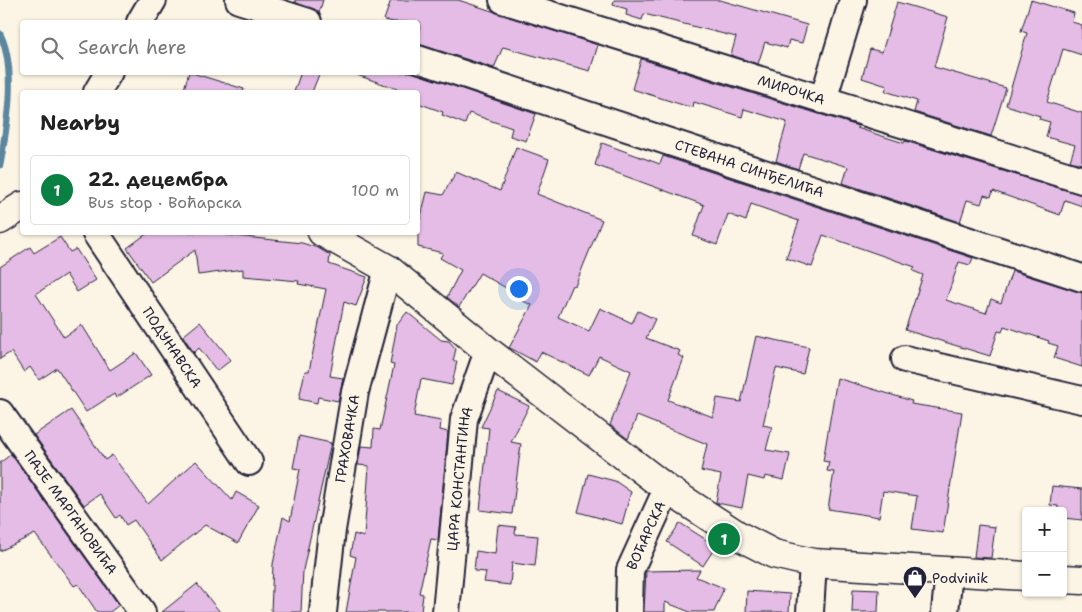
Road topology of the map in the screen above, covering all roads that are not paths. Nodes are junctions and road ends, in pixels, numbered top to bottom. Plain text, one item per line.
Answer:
1 (153, 0) edge
2 (239, 0) edge
3 (503, 0) edge
4 (853, 0) edge
5 (141, 20) edge
6 (302, 20) edge
7 (420, 60) edge
8 (107, 75) edge
9 (98, 90) edge
10 (823, 100) junction
11 (1082, 180) edge
12 (20, 207) edge
13 (0, 220) edge
14 (97, 235) edge
15 (327, 235) edge
16 (388, 269) junction
17 (1082, 278) edge
18 (488, 351) junction
19 (905, 359) dead end
20 (1082, 400) edge
21 (0, 413) edge
22 (249, 462) dead end
23 (667, 489) junction
24 (813, 563) junction
25 (949, 571) junction
26 (1022, 576) edge
27 (1067, 579) edge
28 (1082, 580) edge
29 (142, 612) edge
30 (323, 612) edge
31 (446, 612) edge
32 (629, 612) edge
33 (810, 612) edge
34 (945, 612) edge

1 - 5 street
2 - 6 street
3 - 10 street, МИРОЧКА
4 - 10 street
7 - 17 street, СТЕВАНА СИНЂЕЛИЋА
8 - 9 street
10 - 11 street, МИРОЧКА
12 - 13 street
14 - 22 street, ПОДУНАВСКА
15 - 16 street
16 - 18 street
16 - 30 street, ГРАХОВАЧКА
18 - 23 street
18 - 31 street, ЦАРА КОНСТАНТИНА
19 - 20 street
21 - 29 street, ПАЈЕ МАРГАНОВИЋА
23 - 24 street
23 - 32 street, ВОЋАРСКА
24 - 25 street
24 - 33 street
25 - 26 street
25 - 34 street
27 - 28 street

